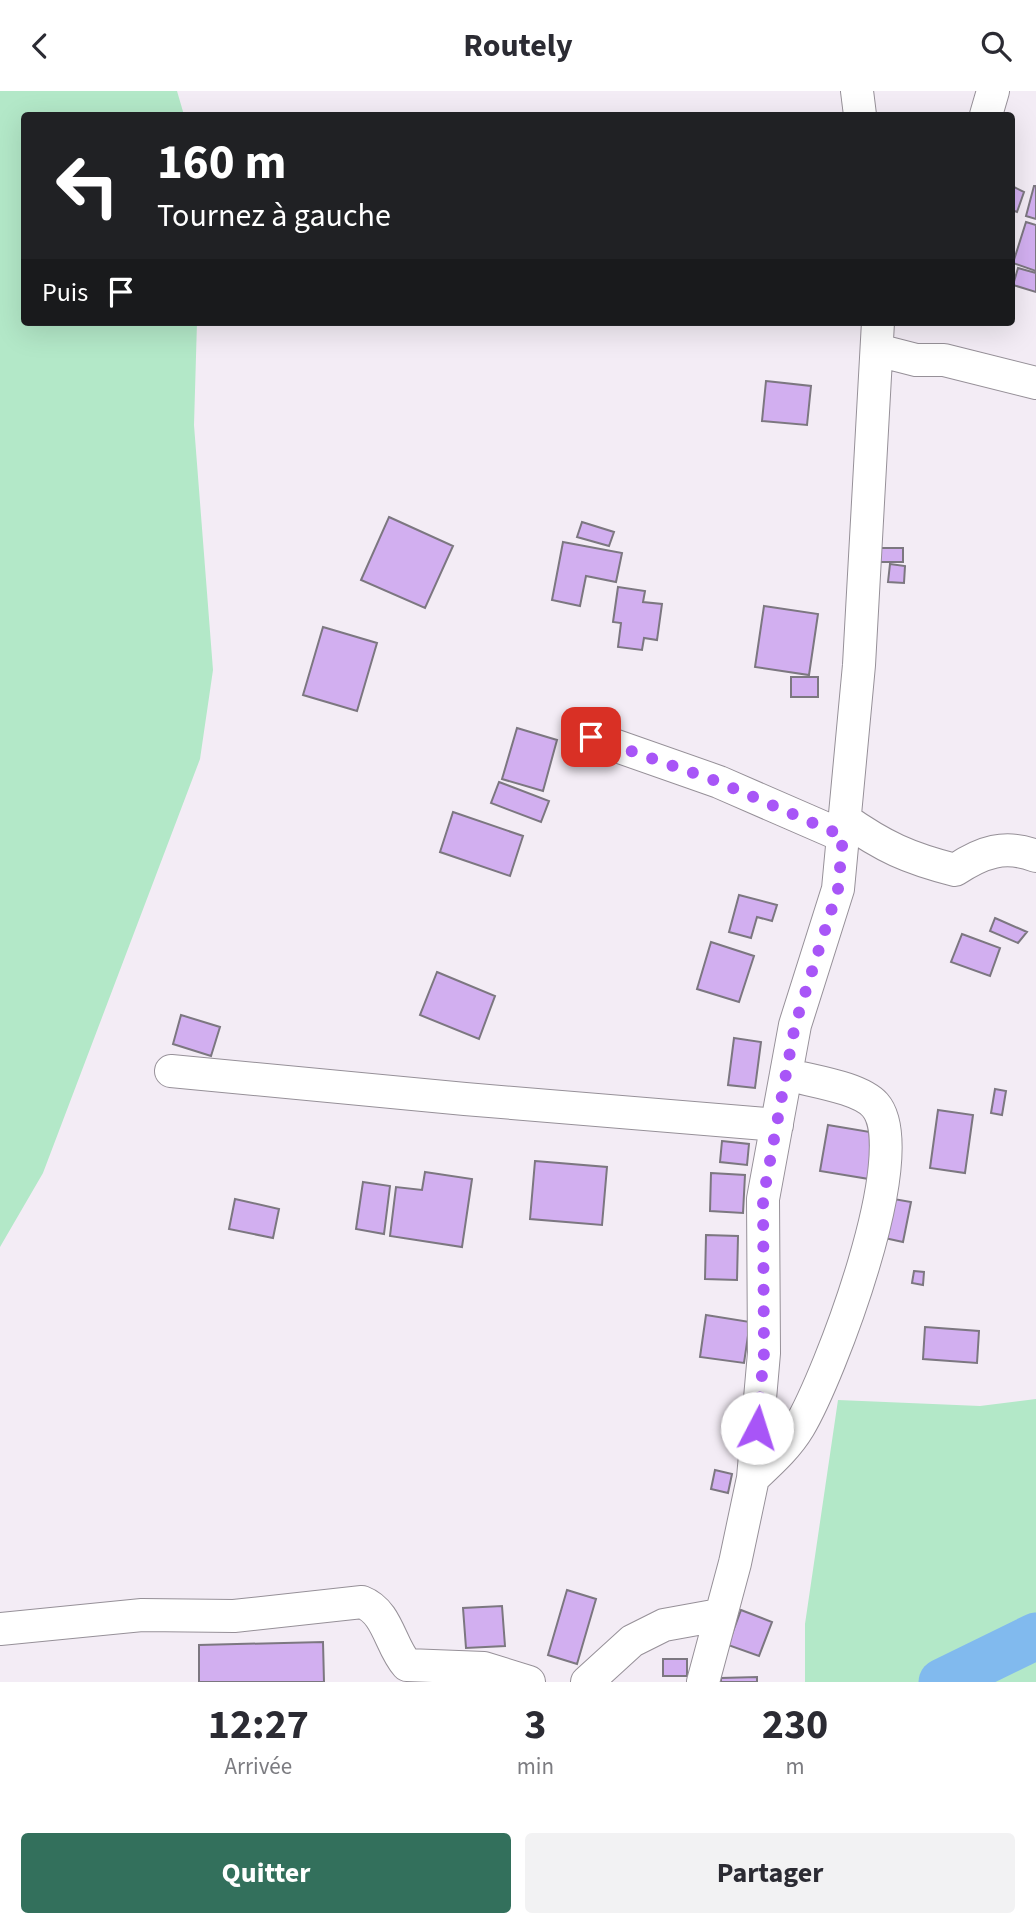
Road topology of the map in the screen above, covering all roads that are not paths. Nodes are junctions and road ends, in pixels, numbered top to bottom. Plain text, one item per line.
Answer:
1 (856, 91) edge
2 (993, 91) edge
3 (860, 112) edge
4 (987, 112) edge
5 (877, 336) edge
6 (1036, 383) edge
7 (591, 737) dead end
8 (844, 828) junction
9 (1036, 856) edge
10 (171, 1071) dead end
11 (786, 1074) junction
12 (777, 1125) junction
13 (753, 1478) junction
14 (719, 1615) junction
15 (0, 1629) edge
16 (529, 1682) edge
17 (587, 1682) edge
18 (703, 1682) edge

1 - 3 street
2 - 4 street
5 - 6 street
5 - 8 street
7 - 8 street
8 - 9 street
8 - 11 street
10 - 12 street
11 - 12 street
11 - 13 street
12 - 13 street
13 - 14 street
14 - 17 street
14 - 18 street
15 - 16 street

